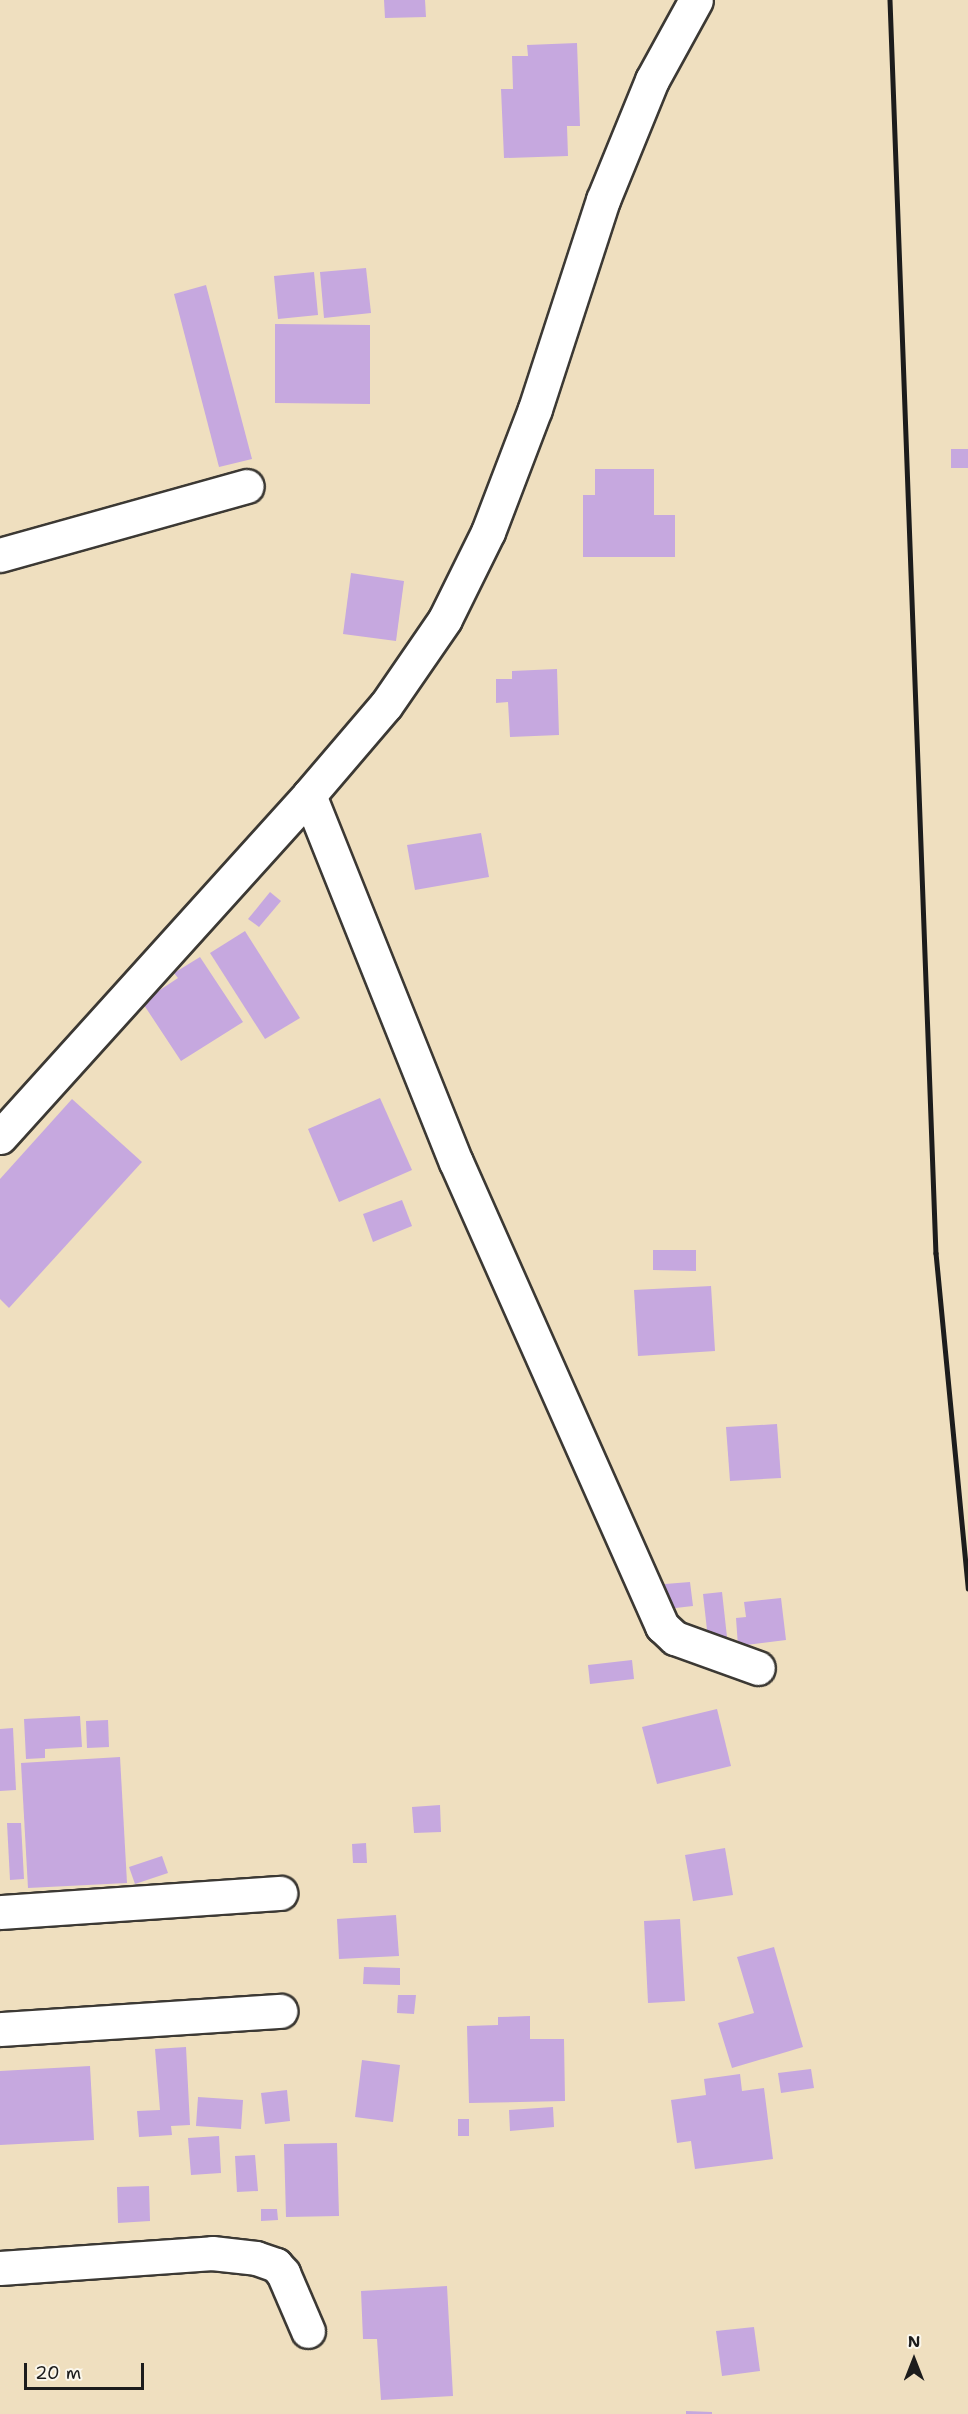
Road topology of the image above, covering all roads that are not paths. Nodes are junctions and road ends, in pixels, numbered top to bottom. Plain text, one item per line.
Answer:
1 (696, 0) edge
2 (247, 486) dead end
3 (0, 555) edge
4 (309, 795) junction
5 (0, 1137) edge
6 (758, 1668) dead end
7 (280, 1893) dead end
8 (0, 1912) edge
9 (280, 2011) dead end
10 (0, 2029) edge
11 (0, 2268) edge
12 (308, 2331) dead end

1 - 4 street
2 - 3 street
4 - 5 street
4 - 6 street
7 - 8 street
9 - 10 street
11 - 12 street

